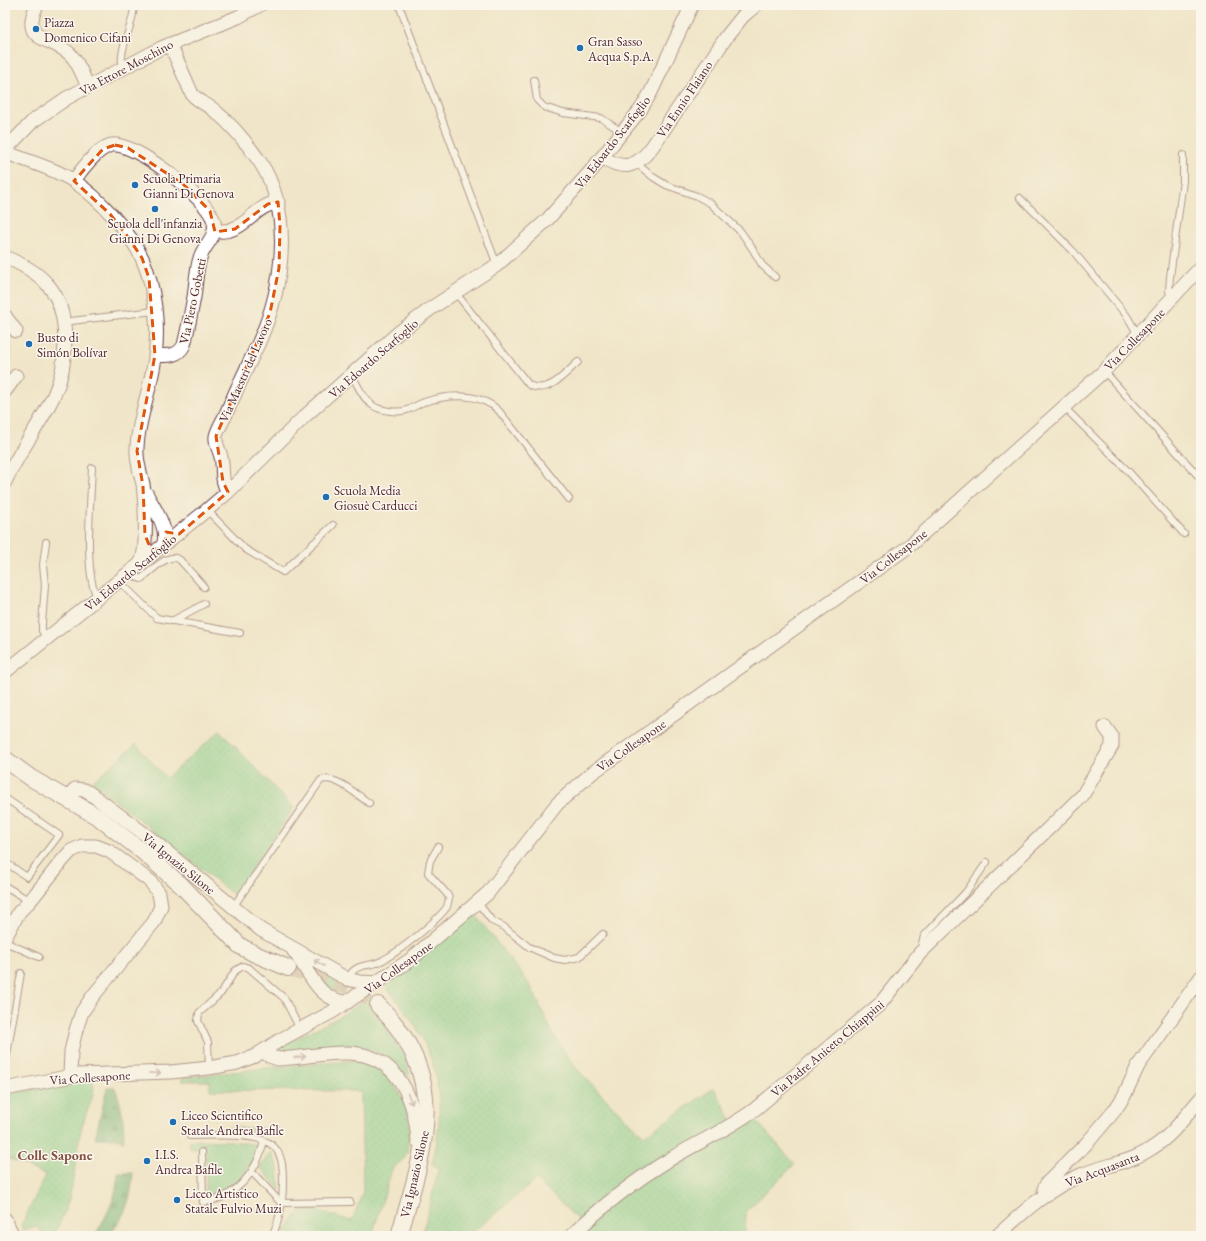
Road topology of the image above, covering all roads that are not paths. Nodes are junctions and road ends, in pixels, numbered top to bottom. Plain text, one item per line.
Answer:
1 (36, 5) edge
2 (134, 5) edge
3 (260, 5) edge
4 (399, 5) edge
5 (692, 5) edge
6 (756, 5) edge
7 (170, 44) junction
8 (123, 69) junction
9 (534, 80) dead end
10 (88, 87) junction
11 (622, 132) junction
12 (6, 147) edge
13 (1183, 155) dead end
14 (602, 158) junction
15 (636, 163) junction
16 (74, 181) junction
17 (1020, 198) dead end
18 (278, 202) junction
19 (214, 231) junction
20 (5, 257) edge
21 (497, 265) junction
22 (1201, 267) edge
23 (775, 277) dead end
24 (455, 292) junction
25 (1172, 299) junction
26 (154, 311) junction
27 (5, 316) edge
28 (63, 322) junction
29 (16, 331) dead end
30 (1138, 335) junction
31 (155, 355) junction
32 (578, 362) dead end
33 (1104, 370) junction
34 (352, 375) junction
35 (16, 376) dead end
36 (5, 391) edge
37 (1064, 407) junction
38 (92, 468) dead end
39 (1201, 479) edge
40 (5, 482) edge
41 (143, 486) junction
42 (228, 492) junction
43 (569, 499) dead end
44 (207, 510) junction
45 (162, 525) junction
46 (334, 525) dead end
47 (145, 532) junction
48 (179, 534) junction
49 (1184, 534) dead end
50 (46, 542) dead end
51 (160, 548) junction
52 (141, 562) junction
53 (131, 571) junction
54 (119, 581) junction
55 (204, 587) dead end
56 (98, 598) junction
57 (204, 604) dead end
58 (172, 621) junction
59 (240, 633) dead end
60 (48, 638) junction
61 (5, 672) edge
62 (1105, 727) dead end
63 (5, 759) edge
64 (5, 798) edge
65 (67, 798) junction
66 (369, 803) dead end
67 (438, 847) dead end
68 (5, 862) edge
69 (987, 862) dead end
70 (5, 886) edge
71 (30, 901) junction
72 (478, 903) junction
73 (233, 907) junction
74 (603, 934) dead end
75 (5, 938) edge
76 (5, 942) edge
77 (291, 948) junction
78 (923, 950) junction
79 (39, 957) dead end
80 (288, 968) tunnel mouth
81 (21, 973) dead end
82 (1201, 977) edge
83 (347, 979) junction
84 (378, 983) junction
85 (327, 996) junction
86 (348, 1002) junction
87 (378, 1005) tunnel mouth
88 (327, 1015) junction
89 (300, 1029) junction
90 (263, 1051) junction
91 (5, 1066) edge
92 (209, 1068) junction
93 (70, 1076) junction
94 (5, 1089) edge
95 (1201, 1098) edge
96 (190, 1136) dead end
97 (264, 1141) junction
98 (202, 1152) dead end
99 (418, 1167) junction
100 (252, 1172) junction
101 (1044, 1195) junction
102 (350, 1202) dead end
103 (281, 1203) junction
104 (5, 1219) edge
105 (13, 1236) edge
106 (272, 1236) edge
107 (399, 1236) edge
108 (571, 1236) edge
109 (997, 1236) edge

1 - 10 street
2 - 8 lane
3 - 7 street, Via Ettore Moschino
4 - 21 lane
5 - 11 street, Via Edoardo Scarfoglio
6 - 15 street, Via Ennio Flaiano
7 - 8 street, Via Ettore Moschino
7 - 18 street, Via Maestri del Lavoro
8 - 10 street, Via Ettore Moschino
9 - 11 lane
10 - 12 street, Via Ettore Moschino
11 - 14 street, Via Edoardo Scarfoglio
12 - 16 street
13 - 25 lane
14 - 15 street
14 - 21 street, Via Edoardo Scarfoglio
15 - 23 lane
16 - 19 street
16 - 26 street
17 - 30 lane
18 - 19 street
18 - 42 street, Via Maestri del Lavoro
19 - 31 street, Via Piero Gobetti
20 - 28 street
21 - 24 street, Via Edoardo Scarfoglio
22 - 25 street, Via Collesapone
24 - 32 lane
24 - 34 street, Via Edoardo Scarfoglio
25 - 30 street, Via Collesapone
26 - 28 lane
26 - 31 street
27 - 29 street
28 - 40 street
30 - 33 street, Via Collesapone
31 - 41 street
33 - 37 street, Via Collesapone
33 - 39 lane
34 - 42 street, Via Edoardo Scarfoglio
34 - 43 lane
35 - 36 street
37 - 49 lane
37 - 72 street, Via Collesapone
38 - 56 lane
41 - 45 street
41 - 47 street
42 - 44 street, Via Edoardo Scarfoglio
44 - 46 lane
44 - 48 street, Via Edoardo Scarfoglio
45 - 48 street
45 - 51 street
47 - 51 street
47 - 52 street
48 - 51 street, Via Edoardo Scarfoglio
50 - 60 lane
51 - 52 street, Via Edoardo Scarfoglio
52 - 53 street, Via Edoardo Scarfoglio
53 - 54 street, Via Edoardo Scarfoglio
53 - 55 lane
54 - 56 street, Via Edoardo Scarfoglio
54 - 58 lane
56 - 60 street, Via Edoardo Scarfoglio
57 - 58 lane
58 - 59 lane
60 - 61 street, Via Edoardo Scarfoglio
62 - 78 street, Via Padre Aniceto Chiappini
63 - 65 street, Via Ignazio Silone
64 - 68 lane
65 - 73 street, Via Ignazio Silone
65 - 80 street, Via Ignazio Silone
66 - 73 lane
67 - 83 lane
69 - 78 lane
70 - 71 lane
71 - 75 street
71 - 93 street
72 - 74 lane
72 - 84 street, Via Collesapone
73 - 77 street, Via Ignazio Silone
76 - 79 lane
83 -> 77 street, Via Ignazio Silone
77 - 85 street, Via Ignazio Silone
78 - 108 street, Via Padre Aniceto Chiappini
81 - 91 lane
82 - 101 street
83 - 84 street, Via Ignazio Silone
83 - 86 street
84 - 86 street, Via Collesapone
85 - 86 street
85 - 88 street
86 - 88 street, Via Collesapone
87 - 99 street, Via Ignazio Silone
88 - 89 street, Via Collesapone
89 - 90 street, Via Collesapone
89 - 92 lane
90 - 92 street, Via Collesapone
90 -> 99 street
93 -> 92 street, Via Collesapone
93 - 94 street, Via Collesapone
95 - 101 street, Via Acquasanta
96 - 97 lane
97 - 100 lane
97 - 103 lane
98 - 100 lane
99 - 107 street, Via Ignazio Silone
100 - 103 lane
101 - 109 street, Via Acquasanta
102 - 103 lane
103 - 106 lane
104 - 105 street

